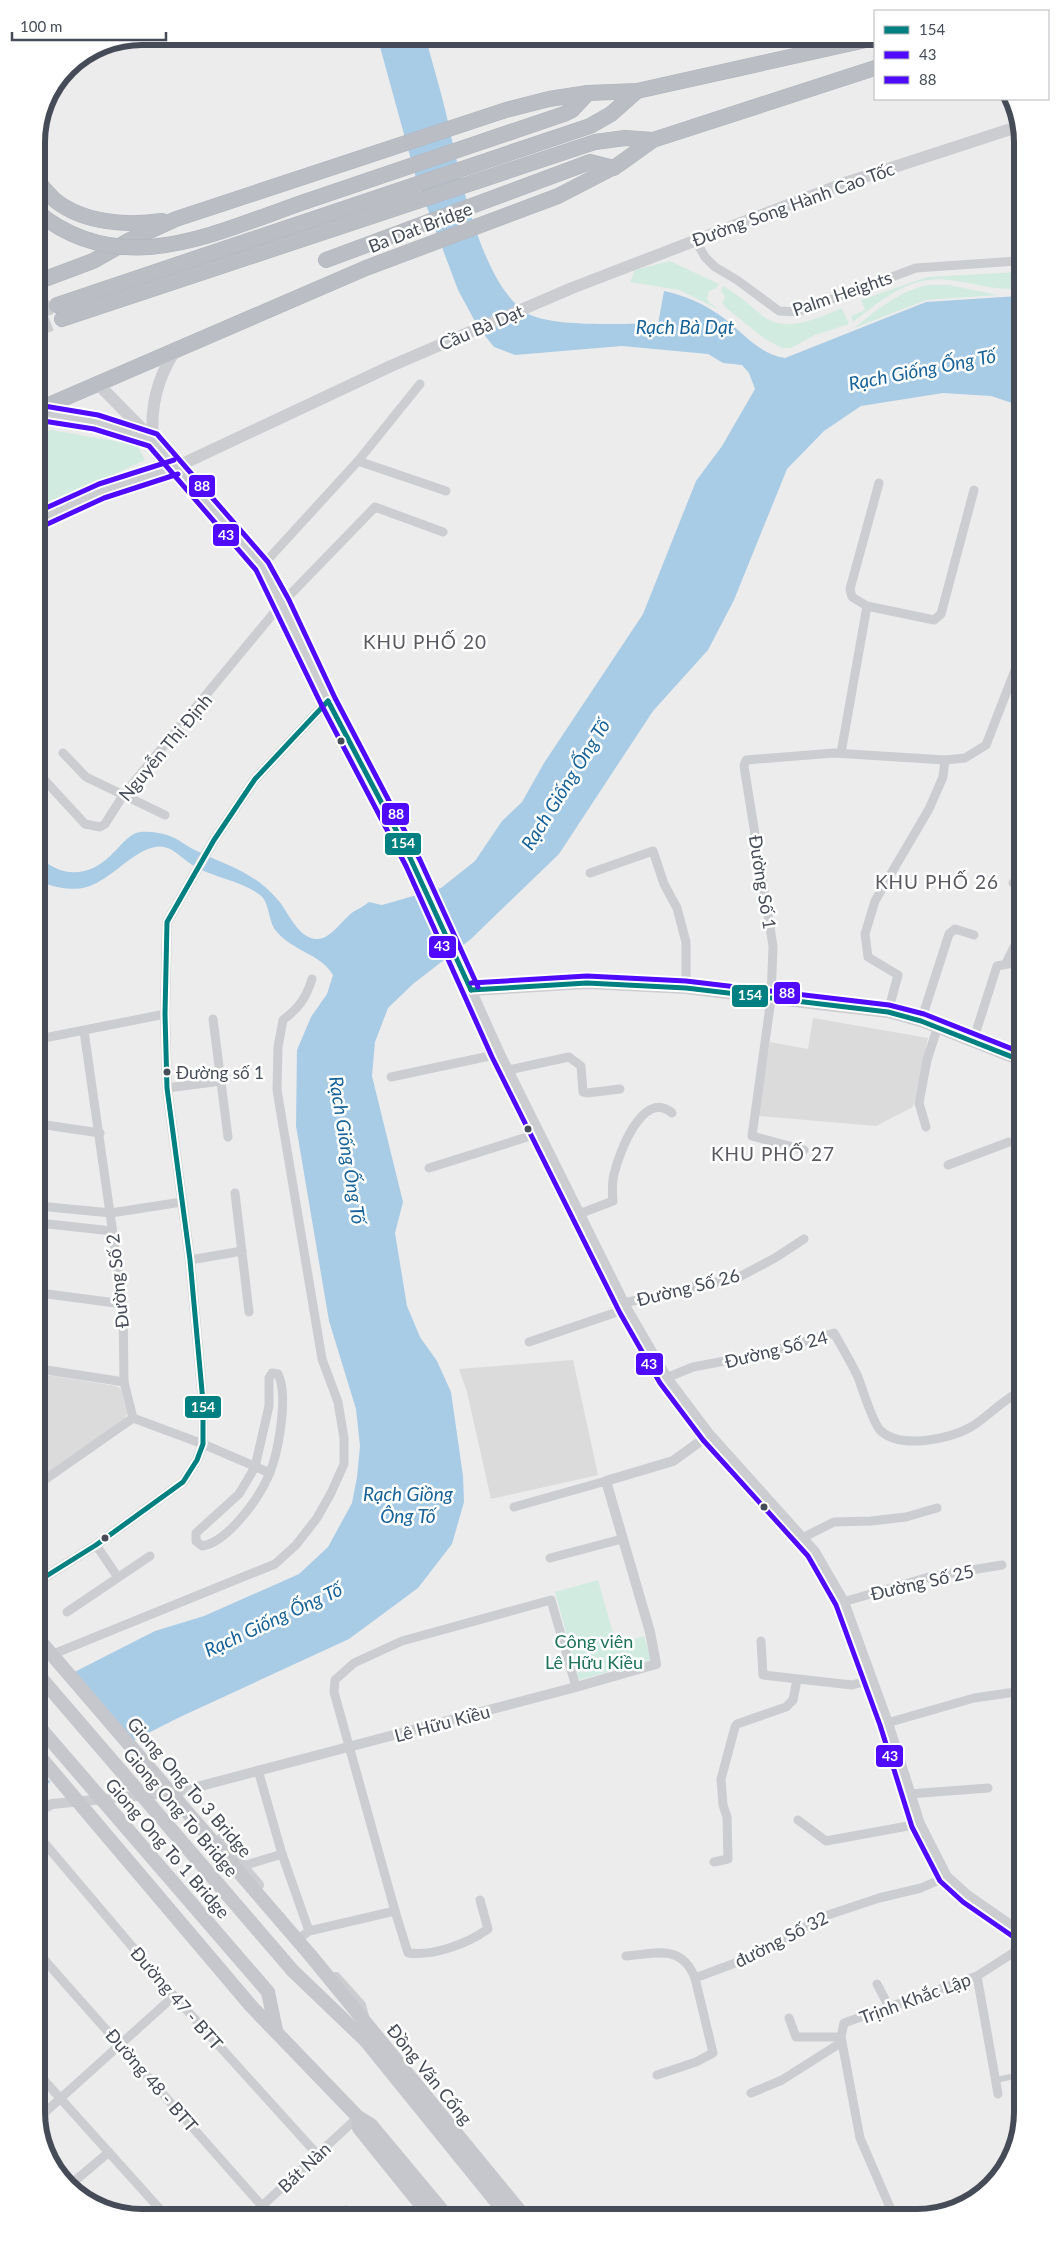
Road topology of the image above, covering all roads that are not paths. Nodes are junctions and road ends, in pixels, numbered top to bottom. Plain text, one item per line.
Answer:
1 (844, 45) edge
2 (874, 68) edge
3 (637, 91) junction
4 (588, 93) junction
5 (1013, 128) edge
6 (654, 140) junction
7 (614, 168) junction
8 (45, 189) edge
9 (45, 217) edge
10 (176, 219) junction
11 (316, 226) junction
12 (694, 239) junction
13 (326, 260) dead end
14 (1014, 261) edge
15 (45, 279) edge
16 (572, 288) joint
17 (59, 312) tunnel mouth
18 (175, 351) junction
19 (98, 384) junction
20 (420, 384) dead end
21 (45, 407) edge
22 (45, 412) edge
23 (153, 440) junction
24 (358, 461) junction
25 (176, 467) junction
26 (879, 483) dead end
27 (974, 490) dead end
28 (446, 492) dead end
29 (45, 517) edge
30 (443, 532) dead end
31 (262, 566) junction
32 (282, 603) junction
33 (867, 606) junction
34 (1014, 673) edge
35 (328, 701) junction
36 (63, 753) dead end
37 (841, 753) junction
38 (945, 760) junction
39 (45, 781) edge
40 (124, 794) junction
41 (165, 815) dead end
42 (590, 874) dead end
43 (974, 935) dead end
44 (1014, 947) edge
45 (1014, 962) edge
46 (1006, 963) junction
47 (312, 979) dead end
48 (686, 988) junction
49 (471, 990) junction
50 (771, 999) junction
51 (888, 1012) junction
52 (165, 1014) junction
53 (213, 1019) dead end
54 (922, 1021) junction
55 (937, 1029) junction
56 (84, 1031) junction
57 (45, 1038) edge
58 (973, 1041) junction
59 (499, 1054) junction
60 (1014, 1058) edge
61 (508, 1070) junction
62 (391, 1078) dead end
63 (221, 1081) junction
64 (167, 1088) junction
65 (620, 1089) dead end
66 (672, 1113) dead end
67 (45, 1125) edge
68 (926, 1128) dead end
69 (100, 1133) junction
70 (540, 1133) junction
71 (228, 1137) dead end
72 (1009, 1142) dead end
73 (804, 1150) dead end
74 (948, 1165) dead end
75 (429, 1168) dead end
76 (234, 1193) dead end
77 (182, 1202) junction
78 (45, 1207) edge
79 (111, 1213) junction
80 (579, 1214) junction
81 (45, 1225) edge
82 (112, 1231) junction
83 (804, 1239) dead end
84 (242, 1251) junction
85 (190, 1260) junction
86 (45, 1294) edge
87 (123, 1304) junction
88 (625, 1306) junction
89 (249, 1312) dead end
90 (529, 1342) dead end
91 (45, 1370) edge
92 (666, 1378) junction
93 (124, 1382) junction
94 (1014, 1394) edge
95 (133, 1418) junction
96 (709, 1435) junction
97 (203, 1444) junction
98 (255, 1467) junction
99 (270, 1473) junction
100 (45, 1480) edge
101 (606, 1481) junction
102 (514, 1508) dead end
103 (937, 1508) dead end
104 (802, 1538) junction
105 (622, 1539) junction
106 (96, 1545) junction
107 (150, 1556) dead end
108 (550, 1558) dead end
109 (1002, 1564) dead end
110 (117, 1576) junction
111 (45, 1577) edge
112 (843, 1602) junction
113 (67, 1612) dead end
114 (760, 1641) dead end
115 (45, 1647) edge
116 (45, 1647) edge
117 (45, 1659) edge
118 (797, 1680) junction
119 (871, 1680) junction
120 (45, 1683) edge
121 (576, 1687) junction
122 (1014, 1692) edge
123 (887, 1723) junction
124 (45, 1733) edge
125 (351, 1747) junction
126 (143, 1752) dead end
127 (45, 1763) edge
128 (258, 1770) junction
129 (988, 1788) dead end
130 (178, 1792) junction
131 (909, 1794) junction
132 (45, 1808) edge
133 (798, 1820) dead end
134 (919, 1824) junction
135 (45, 1844) edge
136 (282, 1854) junction
137 (714, 1862) dead end
138 (243, 1866) junction
139 (946, 1878) junction
140 (480, 1900) dead end
141 (394, 1911) junction
142 (1014, 1928) edge
143 (305, 1934) junction
144 (1014, 1952) edge
145 (626, 1956) dead end
146 (308, 1958) junction
147 (45, 1960) edge
148 (977, 1976) junction
149 (695, 1978) junction
150 (877, 1984) dead end
151 (174, 1996) junction
152 (889, 2007) junction
153 (789, 2018) dead end
154 (365, 2025) junction
155 (277, 2032) junction
156 (841, 2040) junction
157 (366, 2041) junction
158 (121, 2044) junction
159 (657, 2076) dead end
160 (1014, 2076) edge
161 (996, 2080) junction
162 (45, 2082) edge
163 (751, 2093) dead end
164 (998, 2094) dead end
165 (59, 2099) junction
166 (45, 2111) edge
167 (358, 2117) junction
168 (109, 2152) junction
169 (318, 2154) junction
170 (74, 2182) edge
171 (262, 2206) junction
172 (160, 2209) edge
173 (259, 2209) edge
174 (421, 2209) edge
175 (441, 2209) edge
176 (502, 2209) edge
177 (518, 2209) edge
178 (891, 2209) edge

1 - 3 highway
2 - 6 highway
3 - 4 highway
3 - 11 highway
4 - 9 highway, bridge
4 - 10 highway
5 - 12 main road, Đường Song Hành Cao Tốc
6 - 7 highway, Ba Dat Bridge
6 - 11 highway
7 - 13 highway
7 - 18 highway, Ba Dat Bridge
8 - 10 highway
10 - 15 highway
11 - 17 highway
12 - 14 street, Palm Heights
12 - 16 main road, Đường Song Hành Cao Tốc
16 - 25 main road, Cầu Bà Dạt
18 - 19 highway, Ba Dat Bridge
18 - 23 main road
19 - 21 highway, Ba Dat Bridge
19 - 23 main road
20 - 24 street
22 - 23 main road
23 - 25 main road
24 - 28 street
24 - 31 street
25 - 29 main road
25 - 31 main road
26 - 33 street
27 - 33 street
30 - 32 street, Nguyễn Thị Định
31 - 32 main road
32 - 35 main road
32 - 40 street, Nguyễn Thị Định
33 - 37 street
34 - 38 street
35 - 49 main road
35 - 52 street
36 - 40 street
37 - 38 street
37 - 50 street, Đường Số 1
38 - 51 street
39 - 40 street, Nguyễn Thị Định
40 - 41 street
42 - 48 street
43 - 54 street
44 - 46 street
45 - 46 street
46 - 58 street
47 - 115 street
48 - 49 main road
48 - 50 main road
49 - 59 main road
50 - 51 main road
50 - 73 street, Đường Số 1
51 - 54 main road
52 - 56 street
52 - 64 street
53 - 63 street
54 - 55 main road
55 - 58 main road
55 - 68 street
56 - 57 street
56 - 69 street, Đường Số 2
58 - 60 main road
59 - 61 main road
59 - 62 street
61 - 65 street
61 - 70 main road
63 - 64 street
63 - 71 street
64 - 77 street
66 - 80 street
67 - 69 street
69 - 79 street, Đường Số 2
70 - 75 street
70 - 80 main road
72 - 74 street
76 - 84 street
77 - 79 street
77 - 85 street
78 - 79 street
79 - 82 street, Đường Số 2
80 - 88 main road
81 - 82 street
82 - 87 street, Đường Số 2
83 - 88 street, Đường Số 26
84 - 85 street
84 - 89 street
85 - 97 street
86 - 87 street
87 - 93 street, Đường Số 2
88 - 90 street, Đường Số 26
88 - 92 main road
91 - 93 street
92 - 94 street, Đường Số 24
92 - 96 main road
93 - 95 street, Đường Số 2
95 - 97 street
95 - 100 street
96 - 101 street
96 - 104 main road
97 - 98 street
97 - 106 street
98 - 99 street
98 - 99 street
98 - 99 street
101 - 102 street
101 - 105 street, Lê Hữu Kiều
103 - 104 street
104 - 112 main road
105 - 108 street
105 - 121 street, Lê Hữu Kiều
106 - 110 street
106 - 111 street
107 - 110 street
109 - 112 street, Đường Số 25
110 - 113 street
112 - 119 main road
114 - 118 street
116 - 146 main road, Giong Ong To 3 Bridge, bridge
117 - 146 main road, Giong Ong To 3 Bridge
118 - 119 street
118 - 137 street
119 - 123 main road
120 - 157 main road, Giong Ong To Bridge, bridge
121 - 125 street, Lê Hữu Kiều
121 - 125 street
122 - 123 street
123 - 131 main road
124 - 155 main road, Giong Ong To 1 Bridge, bridge
125 - 128 street, Lê Hữu Kiều
125 - 141 street
126 - 130 street
127 - 155 main road, bridge
128 - 130 street, Lê Hữu Kiều
128 - 136 street
129 - 131 street
130 - 132 street, Lê Hữu Kiều
130 - 138 street
131 - 134 main road
133 - 134 street
134 - 139 main road
135 - 151 street, Đường 47 - BTT
136 - 138 street
136 - 143 street
138 - 143 street
139 - 142 main road
139 - 149 street, đường Số 32
140 - 141 street
141 - 143 street
143 - 154 street
144 - 148 street, Trịnh Khắc Lập
145 - 149 street
146 - 154 main road, Đồng Văn Cống
146 - 157 main road, Đồng Văn Cống
147 - 158 street, Đường 48 - BTT
148 - 152 street, Trịnh Khắc Lập
148 - 161 street
149 - 159 street
150 - 152 street
151 - 158 street
151 - 169 street, Đường 47 - BTT
152 - 156 street, Trịnh Khắc Lập
153 - 156 street
154 - 157 main road
154 - 177 main road, Đồng Văn Cống
155 - 167 main road
156 - 163 street
156 - 178 street
157 - 176 main road, Đồng Văn Cống
158 - 165 street
158 - 171 street, Đường 48 - BTT
160 - 161 street
161 - 164 street
162 - 165 street
165 - 166 street
165 - 168 street
167 - 169 street, Bát Nàn
167 - 174 main road
167 - 175 main road
168 - 170 street
168 - 172 street
169 - 171 street, Bát Nàn
171 - 173 street, Bát Nàn

